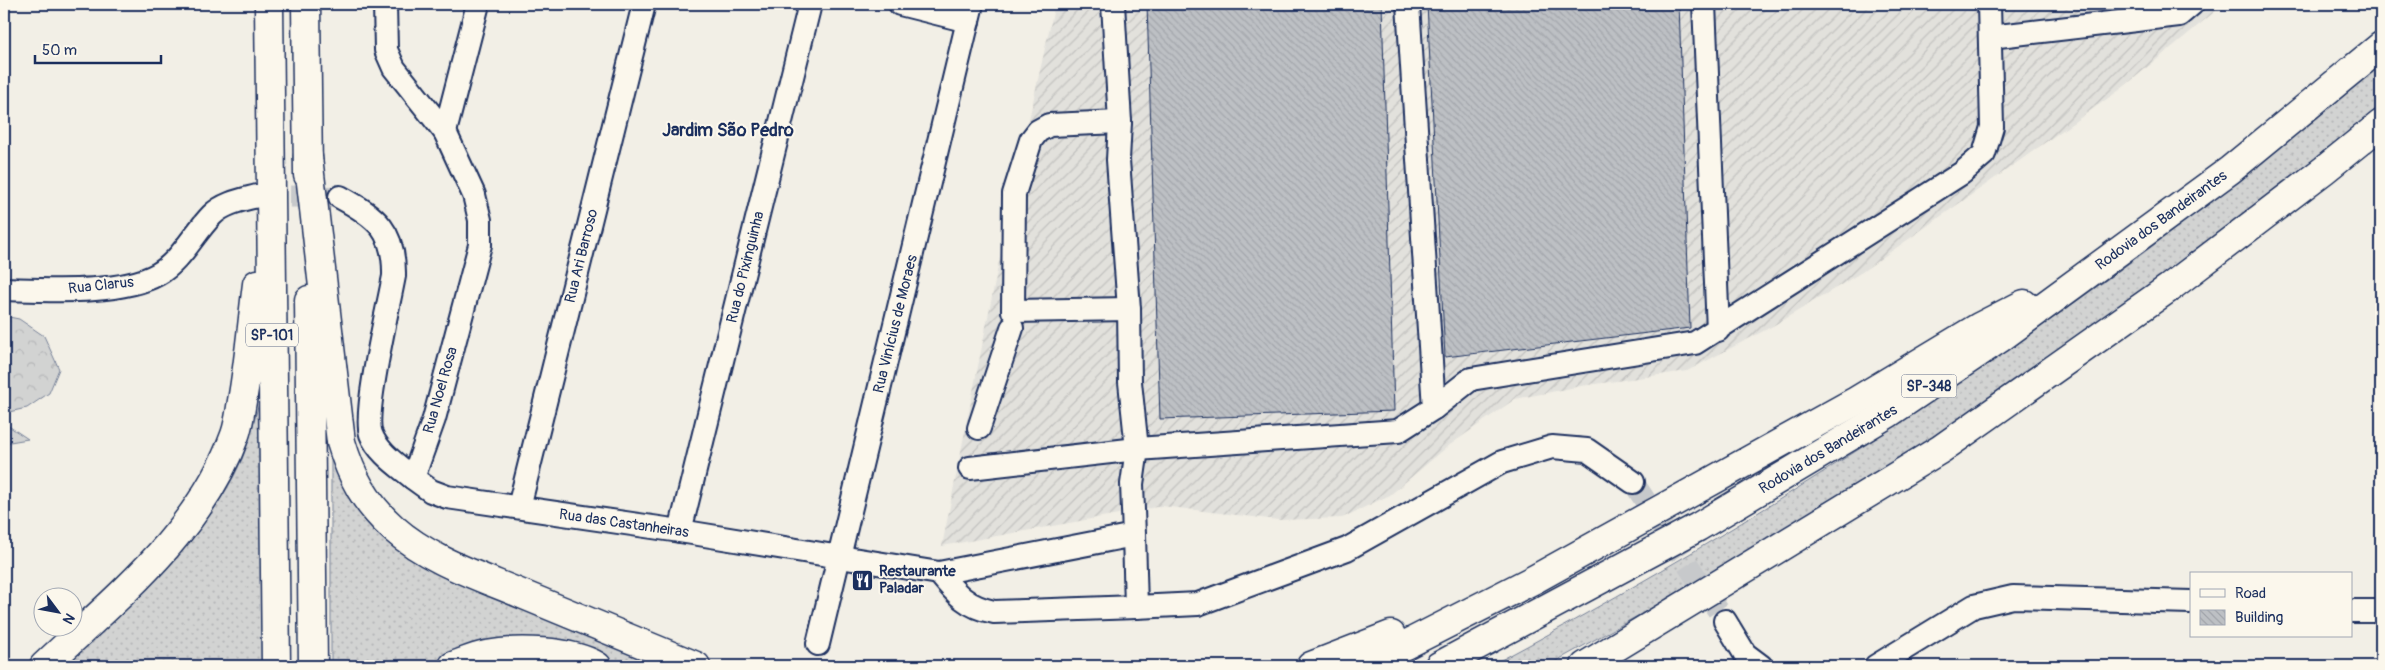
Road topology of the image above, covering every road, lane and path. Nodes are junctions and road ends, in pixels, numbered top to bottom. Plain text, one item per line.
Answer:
1 (269, 4) edge
2 (306, 4) edge
3 (385, 4) edge
4 (478, 4) edge
5 (644, 4) edge
6 (810, 4) edge
7 (900, 4) edge
8 (1113, 4) edge
9 (1408, 4) edge
10 (1704, 4) edge
11 (1989, 4) edge
12 (2192, 4) edge
13 (970, 12) edge
14 (1990, 37) junction
15 (2381, 46) edge
16 (1120, 122) junction
17 (2381, 124) edge
18 (445, 132) junction
19 (308, 157) junction
20 (264, 186) junction
21 (340, 197) tunnel mouth
22 (2094, 269) junction
23 (4, 289) edge
24 (1129, 310) junction
25 (1012, 328) dead end
26 (1718, 330) junction
27 (1434, 408) junction
28 (979, 428) dead end
29 (1137, 449) junction
30 (970, 468) dead end
31 (413, 478) junction
32 (1633, 482) tunnel mouth
33 (519, 508) junction
34 (680, 531) junction
35 (1134, 535) junction
36 (839, 556) junction
37 (939, 573) junction
38 (1535, 579) junction
39 (2190, 602) edge
40 (1136, 607) junction
41 (2352, 611) edge
42 (2381, 611) edge
43 (1725, 621) tunnel mouth
44 (818, 644) dead end
45 (44, 666) edge
46 (276, 666) edge
47 (312, 666) edge
48 (453, 666) edge
49 (597, 666) edge
50 (696, 666) edge
51 (1311, 666) edge
52 (1364, 666) edge
53 (1439, 666) edge
54 (1585, 666) edge
55 (1761, 666) edge
56 (1876, 666) edge

1 - 20 highway, SP-101
2 - 19 highway, SP-101
3 - 18 street, Rua Noel Rosa
4 - 18 street
5 - 33 street, Rua Ari Barroso
6 - 34 street, Rua do Pixinguinha
7 - 13 street
8 - 16 street
9 - 27 street
10 - 26 street
11 - 14 street
12 - 14 street
13 - 36 street, Rua Vinícius de Moraes
14 - 26 street
15 - 22 highway, Rodovia dos Bandeirantes / SP-348
16 - 24 street
16 - 24 street
17 - 54 highway
18 - 31 street, Rua Noel Rosa
19 - 47 highway, SP-101
19 - 50 highway
20 - 23 street, Rua Clarus
20 - 45 highway
20 - 46 highway, SP-101
21 - 31 street
22 - 38 highway
22 - 53 highway, Rodovia dos Bandeirantes / SP-348
24 - 29 street
25 - 28 street
26 - 27 street
27 - 29 street
29 - 30 street
29 - 35 street
31 - 33 street, Rua das Castanheiras
32 - 40 street
33 - 34 street, Rua das Castanheiras
34 - 36 street, Rua das Castanheiras
35 - 37 street
35 - 40 street
36 - 37 street, Rua das Castanheiras
36 - 44 street, Rua Vinícius de Moraes
37 - 40 street
38 - 51 highway
38 - 52 highway
39 - 56 street
41 - 42 street
43 - 55 street
48 - 49 highway

